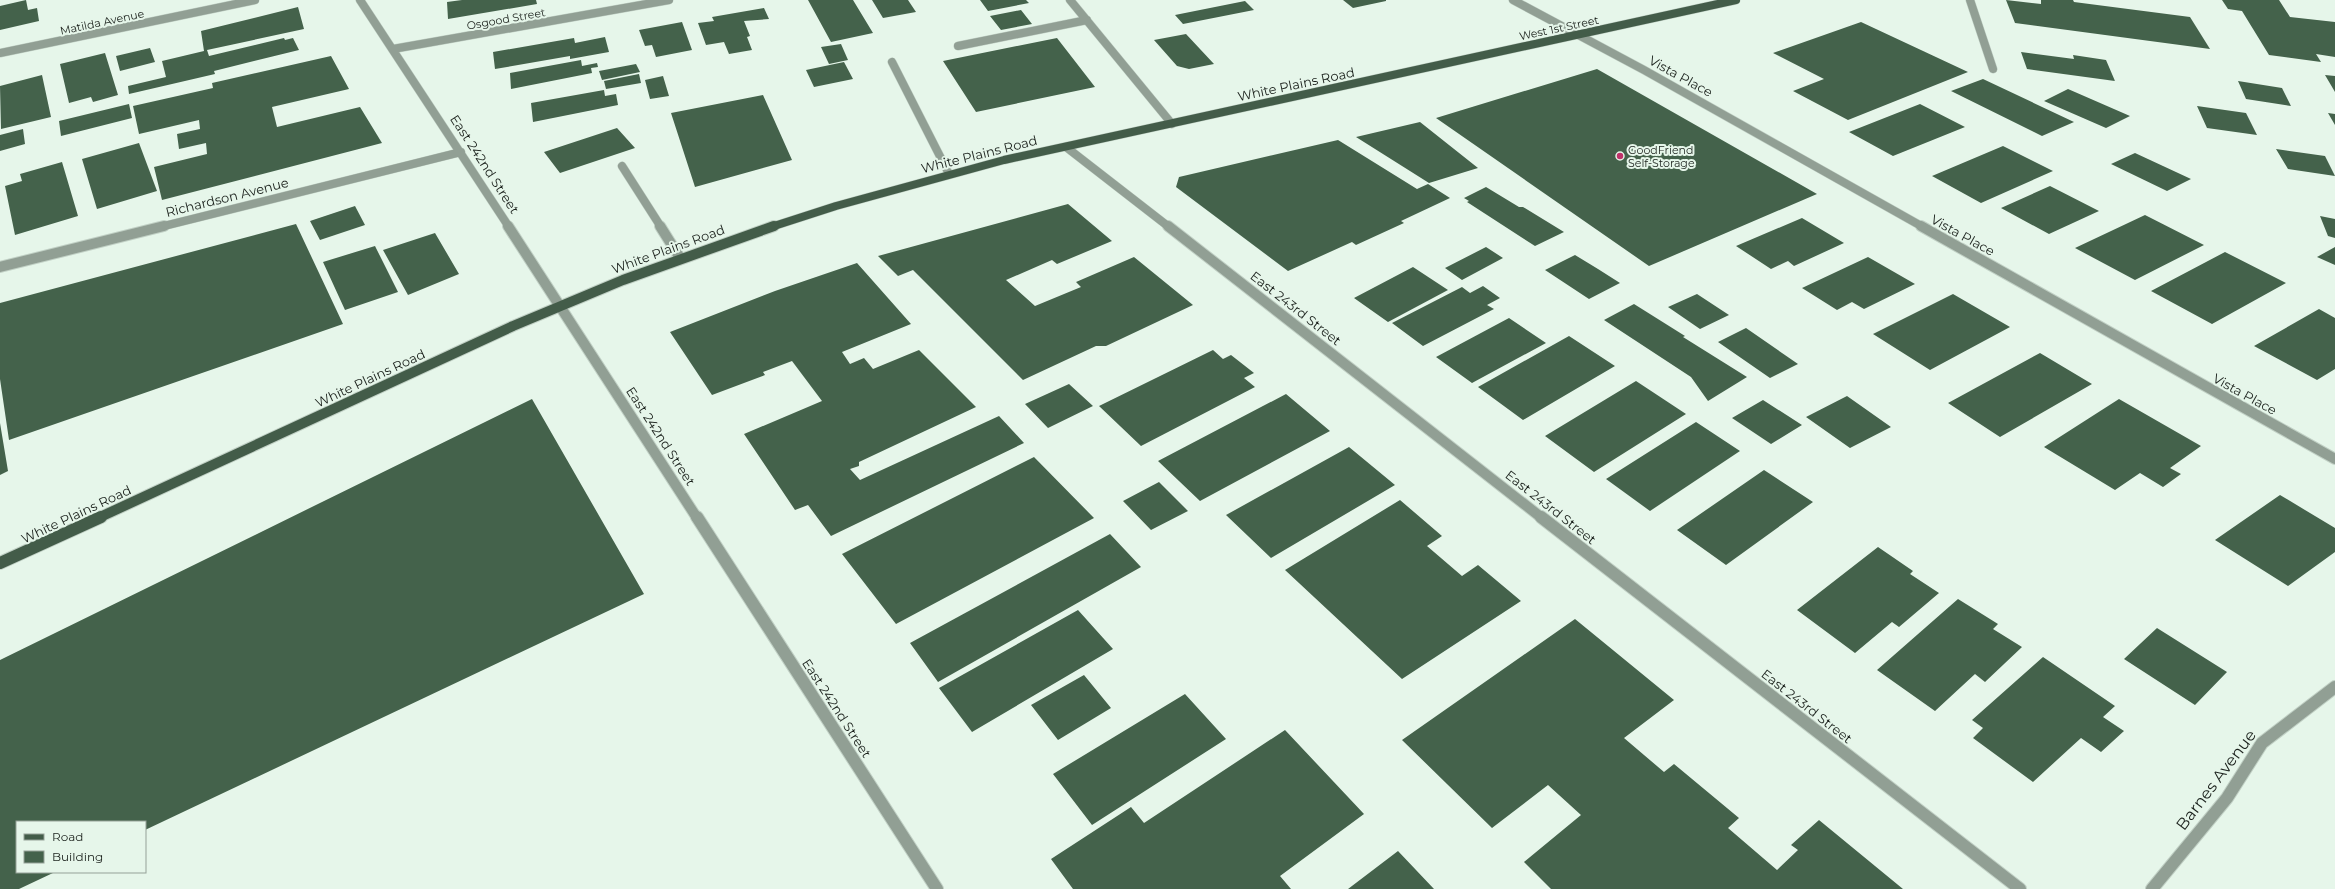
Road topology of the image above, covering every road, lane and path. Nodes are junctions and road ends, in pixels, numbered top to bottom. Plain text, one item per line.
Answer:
1 (255, 0) edge
2 (360, 0) edge
3 (670, 0) edge
4 (1070, 0) edge
5 (1513, 0) edge
6 (1736, 0) edge
7 (1970, 0) edge
8 (1087, 20) junction
9 (1577, 35) junction
10 (958, 46) dead end
11 (393, 49) junction
12 (0, 53) edge
13 (892, 62) dead end
14 (1993, 69) dead end
15 (1386, 77) joint
16 (1172, 124) junction
17 (1066, 147) junction
18 (461, 152) junction
19 (622, 166) dead end
20 (949, 174) junction
21 (680, 258) junction
22 (0, 266) edge
23 (560, 306) junction
24 (2335, 459) edge
25 (0, 563) edge
26 (2335, 687) edge
27 (937, 889) edge
28 (2020, 889) edge
29 (2152, 889) edge

1 - 12 street, Matilda Avenue
2 - 11 street, East 242nd Street
3 - 11 street, Osgood Street
4 - 8 street
5 - 9 street, Vista Place
6 - 9 main road, West 1st Street
7 - 14 street
8 - 10 street
8 - 16 street
9 - 15 main road, West 1st Street
9 - 24 street, Vista Place
11 - 18 street, East 242nd Street
13 - 20 street
15 - 16 main road, White Plains Road
16 - 17 main road, White Plains Road
17 - 20 main road, White Plains Road
17 - 28 street, East 243rd Street
18 - 22 street, Richardson Avenue
18 - 23 street, East 242nd Street
19 - 21 street
20 - 21 main road, White Plains Road
21 - 23 main road, White Plains Road
23 - 25 main road, White Plains Road
23 - 27 street, East 242nd Street
26 - 29 street, Barnes Avenue

